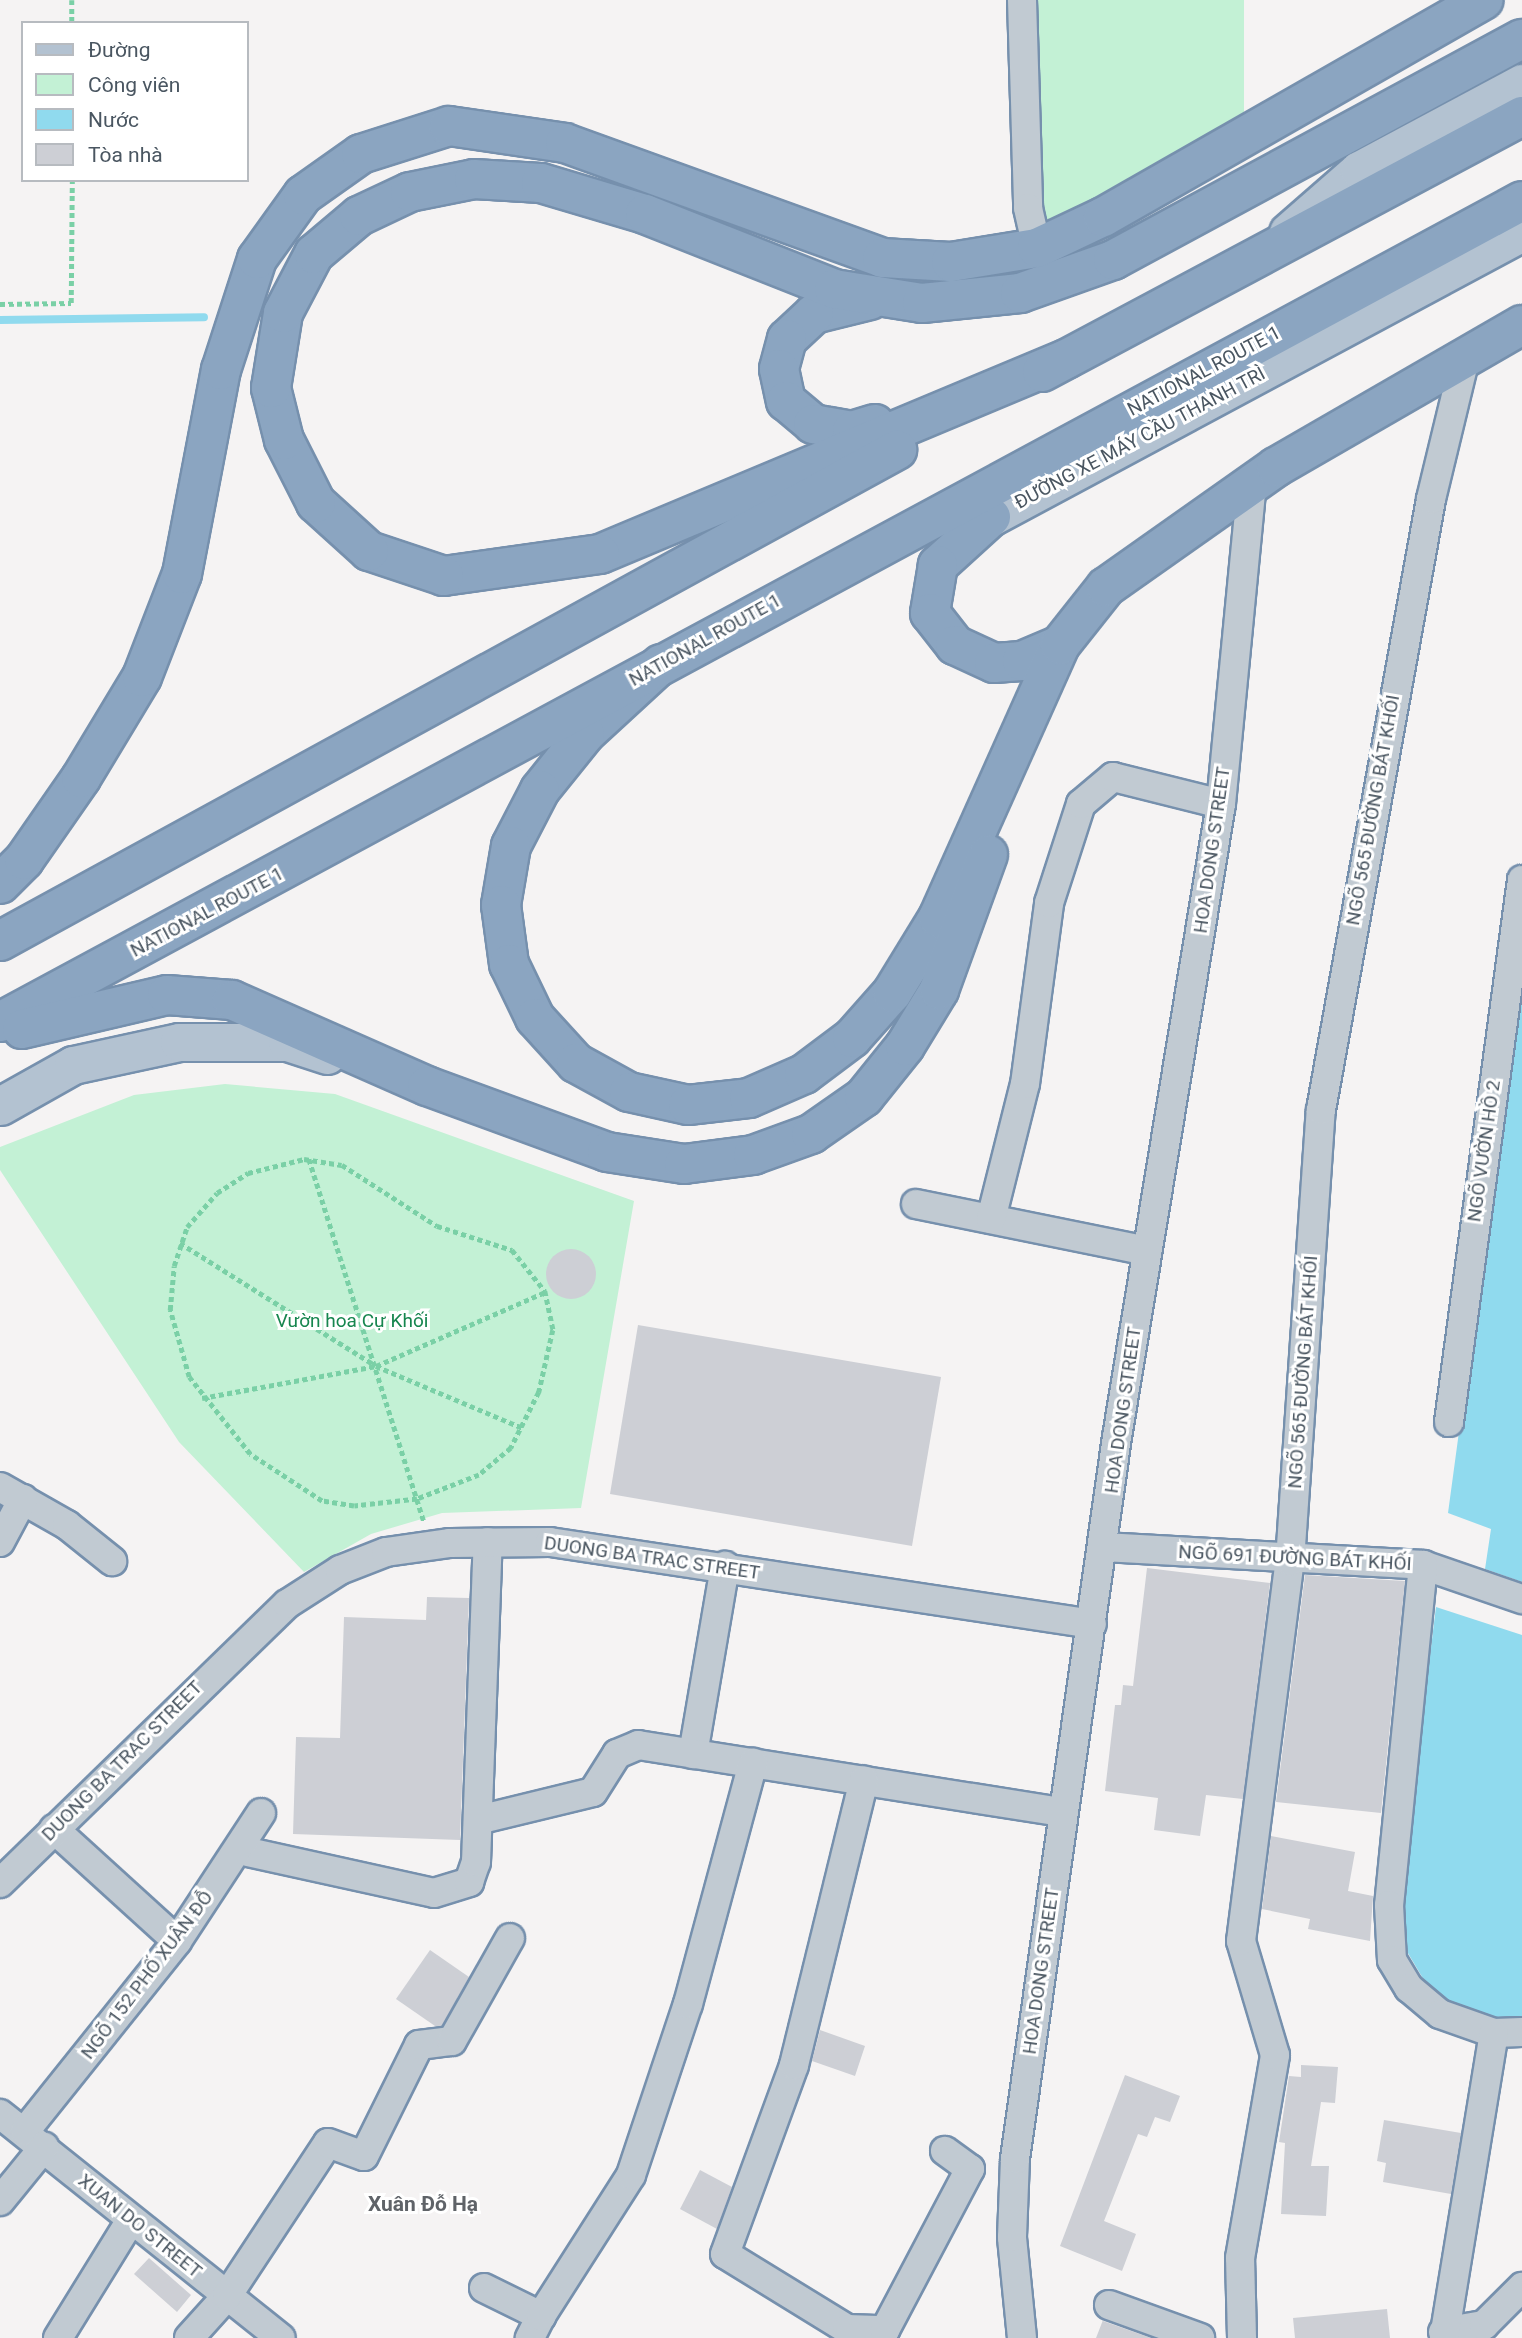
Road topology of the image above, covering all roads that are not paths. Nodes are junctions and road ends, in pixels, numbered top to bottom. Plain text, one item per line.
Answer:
1 (1022, 0) edge
2 (1483, 0) edge
3 (1522, 38) edge
4 (1522, 83) edge
5 (1522, 116) edge
6 (1366, 182) junction
7 (1522, 201) edge
8 (1522, 232) edge
9 (1037, 248) junction
10 (1418, 272) junction
11 (876, 298) junction
12 (1522, 325) edge
13 (1465, 358) junction
14 (1066, 359) junction
15 (1410, 386) junction
16 (1453, 406) junction
17 (1252, 483) junction
18 (991, 517) junction
19 (844, 563) junction
20 (1060, 645) junction
21 (661, 664) junction
22 (1014, 758) junction
23 (1221, 804) junction
24 (1522, 880) edge
25 (0, 884) edge
26 (0, 941) edge
27 (0, 1022) edge
28 (0, 1035) edge
29 (427, 1086) junction
30 (0, 1106) edge
31 (916, 1204) dead end
32 (991, 1219) junction
33 (1147, 1251) junction
34 (1449, 1422) dead end
35 (12, 1493) edge
36 (0, 1542) edge
37 (488, 1542) junction
38 (1104, 1547) junction
39 (1290, 1561) junction
40 (112, 1562) dead end
41 (1423, 1565) junction
42 (725, 1566) junction
43 (1522, 1599) edge
44 (1092, 1624) junction
45 (693, 1754) junction
46 (753, 1763) junction
47 (864, 1780) junction
48 (1063, 1812) junction
49 (261, 1813) dead end
50 (478, 1820) junction
51 (54, 1829) junction
52 (248, 1852) dead end
53 (0, 1883) edge
54 (510, 1938) dead end
55 (177, 1941) junction
56 (1522, 2032) edge
57 (1494, 2033) junction
58 (0, 2113) edge
59 (35, 2139) junction
60 (945, 2151) dead end
61 (0, 2201) edge
62 (131, 2220) junction
63 (1522, 2287) edge
64 (484, 2288) dead end
65 (227, 2296) junction
66 (1109, 2305) dead end
67 (536, 2327) edge
68 (845, 2333) edge
69 (1443, 2335) edge
70 (58, 2338) edge
71 (189, 2338) edge
72 (281, 2338) edge
73 (1022, 2338) edge
74 (1200, 2338) edge
75 (1242, 2338) edge

1 - 9 street
2 - 9 highway
3 - 11 highway
4 - 6 main road
5 - 6 highway
6 - 14 highway
7 - 10 highway, NATIONAL ROUTE 1
8 - 10 main road, ĐƯỜNG XE MÁY CẦU THANH TRÌ
9 - 25 highway
10 - 18 main road, ĐƯỜNG XE MÁY CẦU THANH TRÌ
10 - 19 highway, NATIONAL ROUTE 1
11 - 14 highway
11 - 14 highway
12 - 13 highway
13 - 15 highway
13 - 16 street, NGÕ 565 ĐƯỜNG BÁT KHỐI
14 - 26 highway
15 - 16 street
15 - 17 highway
16 - 39 street, NGÕ 565 ĐƯỜNG BÁT KHỐI
17 - 20 highway
17 - 23 street, HOA DONG STREET
18 - 19 main road, ĐƯỜNG XE MÁY CẦU THANH TRÌ
18 - 20 highway
19 - 21 highway, NATIONAL ROUTE 1
20 - 22 highway
21 - 22 highway
21 - 27 highway, NATIONAL ROUTE 1
22 - 29 highway
23 - 32 street
23 - 33 street, HOA DONG STREET
24 - 34 street, NGÕ VƯỜN HỒ 2
28 - 29 highway
29 - 30 main road
31 - 32 street
32 - 33 street
33 - 38 street, HOA DONG STREET
35 - 36 street
35 - 40 street
37 - 42 street, DUONG BA TRAC STREET
37 - 50 street
37 - 51 street, DUONG BA TRAC STREET
38 - 39 street, NGÕ 691 ĐƯỜNG BÁT KHỐI
38 - 44 street, HOA DONG STREET
39 - 41 street, NGÕ 691 ĐƯỜNG BÁT KHỐI
39 - 75 street, NGÕ 565 ĐƯỜNG BÁT KHỐI
41 - 43 street, NGÕ 691 ĐƯỜNG BÁT KHỐI
41 - 57 street
42 - 44 street, DUONG BA TRAC STREET
42 - 45 street
44 - 48 street, HOA DONG STREET
45 - 46 street
45 - 50 street
46 - 47 street
46 - 67 street
47 - 48 street
47 - 68 street
48 - 73 street, HOA DONG STREET
49 - 55 street, NGÕ 152 PHỐ XUÂN ĐỖ
50 - 52 street
51 - 53 street, DUONG BA TRAC STREET
51 - 55 street
54 - 65 street
55 - 59 street, NGÕ 152 PHỐ XUÂN ĐỖ
56 - 57 street
57 - 69 street
58 - 59 street, XUAN DO STREET
59 - 61 street, NGÕ 152 PHỐ XUÂN ĐỖ
59 - 62 street, XUAN DO STREET
60 - 68 street
62 - 65 street, XUAN DO STREET
62 - 70 street
63 - 69 street
64 - 67 street
65 - 71 street
65 - 72 street, XUAN DO STREET
66 - 74 street

